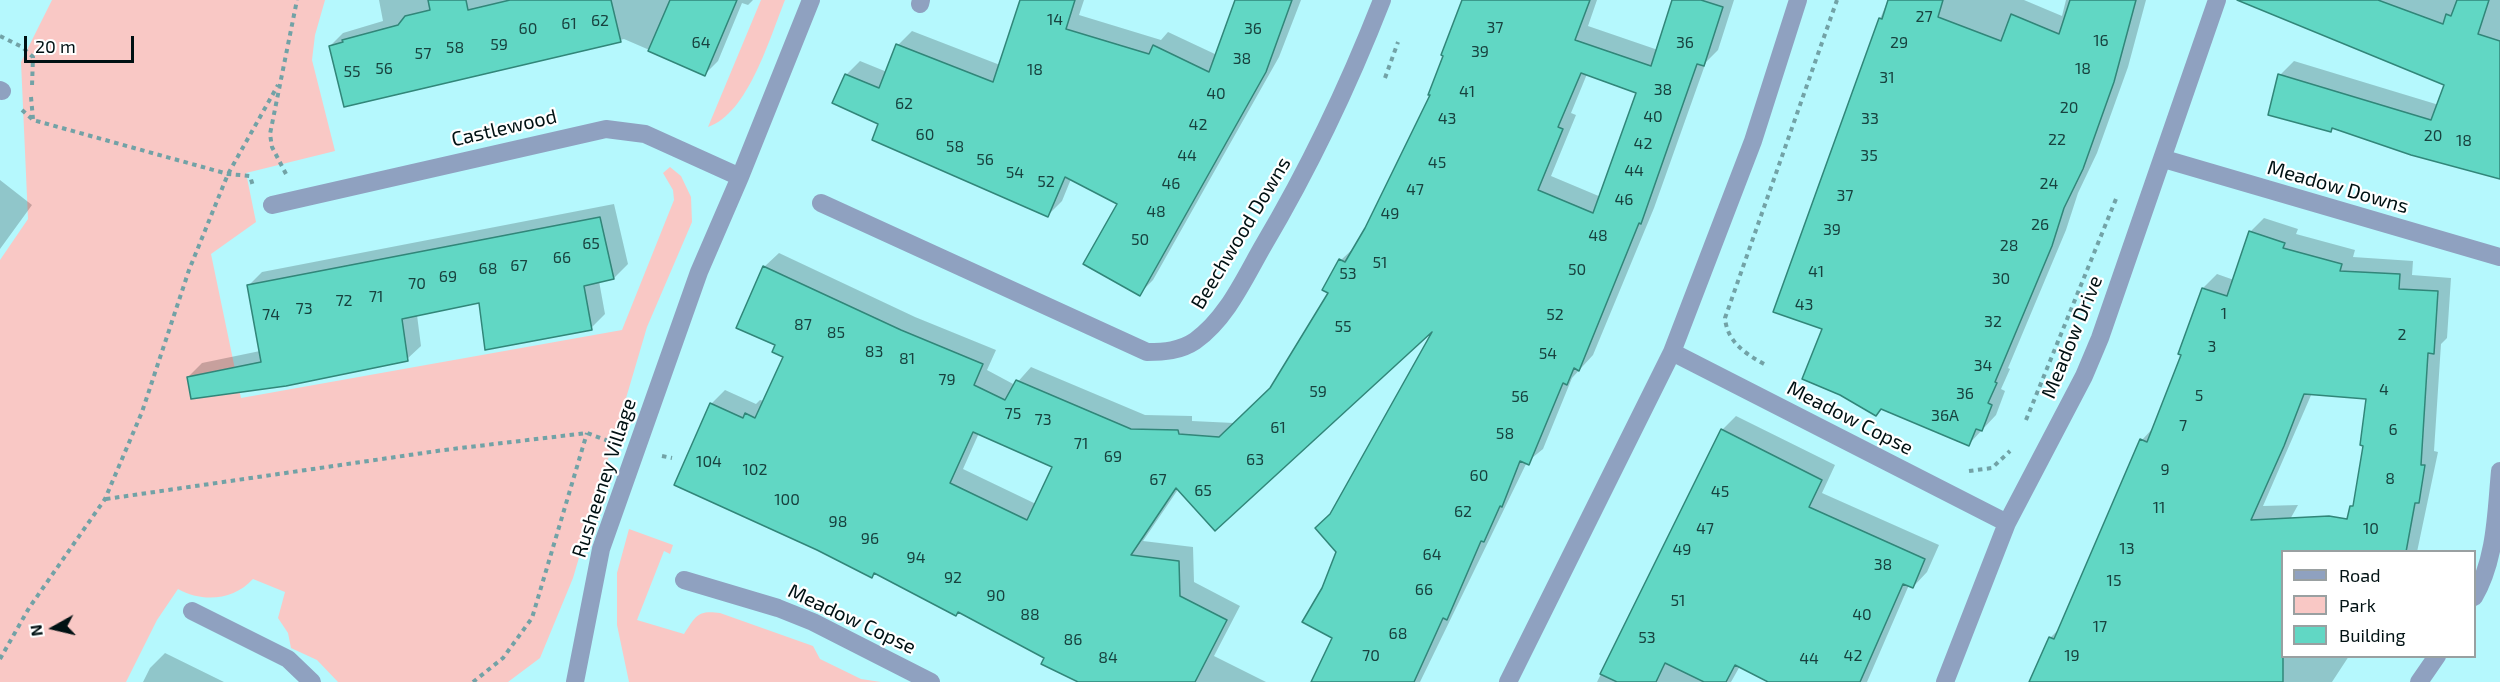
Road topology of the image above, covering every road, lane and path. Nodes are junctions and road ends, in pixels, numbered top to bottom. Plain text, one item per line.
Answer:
1 (297, 0) edge
2 (811, 0) edge
3 (1382, 0) edge
4 (1798, 0) edge
5 (1837, 0) edge
6 (2217, 0) edge
7 (0, 36) edge
8 (278, 85) junction
9 (1, 90) edge
10 (33, 120) junction
11 (2164, 159) junction
12 (228, 174) junction
13 (740, 177) junction
14 (255, 195) dead end
15 (2117, 196) dead end
16 (298, 199) junction
17 (821, 203) dead end
18 (272, 205) dead end
19 (2500, 257) edge
20 (1672, 352) junction
21 (1768, 367) dead end
22 (2023, 427) dead end
23 (587, 433) junction
24 (2013, 448) dead end
25 (636, 449) junction
26 (672, 458) dead end
27 (1967, 471) dead end
28 (2500, 471) edge
29 (105, 499) junction
30 (2007, 523) junction
31 (684, 580) dead end
32 (2476, 595) edge
33 (192, 611) dead end
34 (2436, 658) edge
35 (0, 659) edge
36 (312, 682) edge
37 (473, 682) edge
38 (575, 682) edge
39 (931, 682) edge
40 (1508, 682) edge
41 (1945, 682) edge
42 (2419, 682) edge

1 - 8 path
2 - 13 street
3 - 17 street, Beechwood Downs
4 - 20 street
5 - 21 path
6 - 11 street, Meadow Drive
7 - 10 path
8 - 12 path
8 - 16 path
9 - 10 path
10 - 12 path
11 - 19 street, Meadow Downs
11 - 30 street, Meadow Drive
12 - 14 path
12 - 29 path
13 - 16 street, Castlewood
13 - 25 street, Rusheeney Village
15 - 22 path
16 - 18 street, Castlewood
20 - 30 street, Meadow Copse
20 - 40 street
23 - 25 path
23 - 29 path
23 - 37 path
24 - 27 path
25 - 26 path
25 - 38 street, Rusheeney Village
28 - 32 street
29 - 35 path
30 - 41 street, Meadow Drive
31 - 39 street, Meadow Copse
33 - 36 street
34 - 42 street

